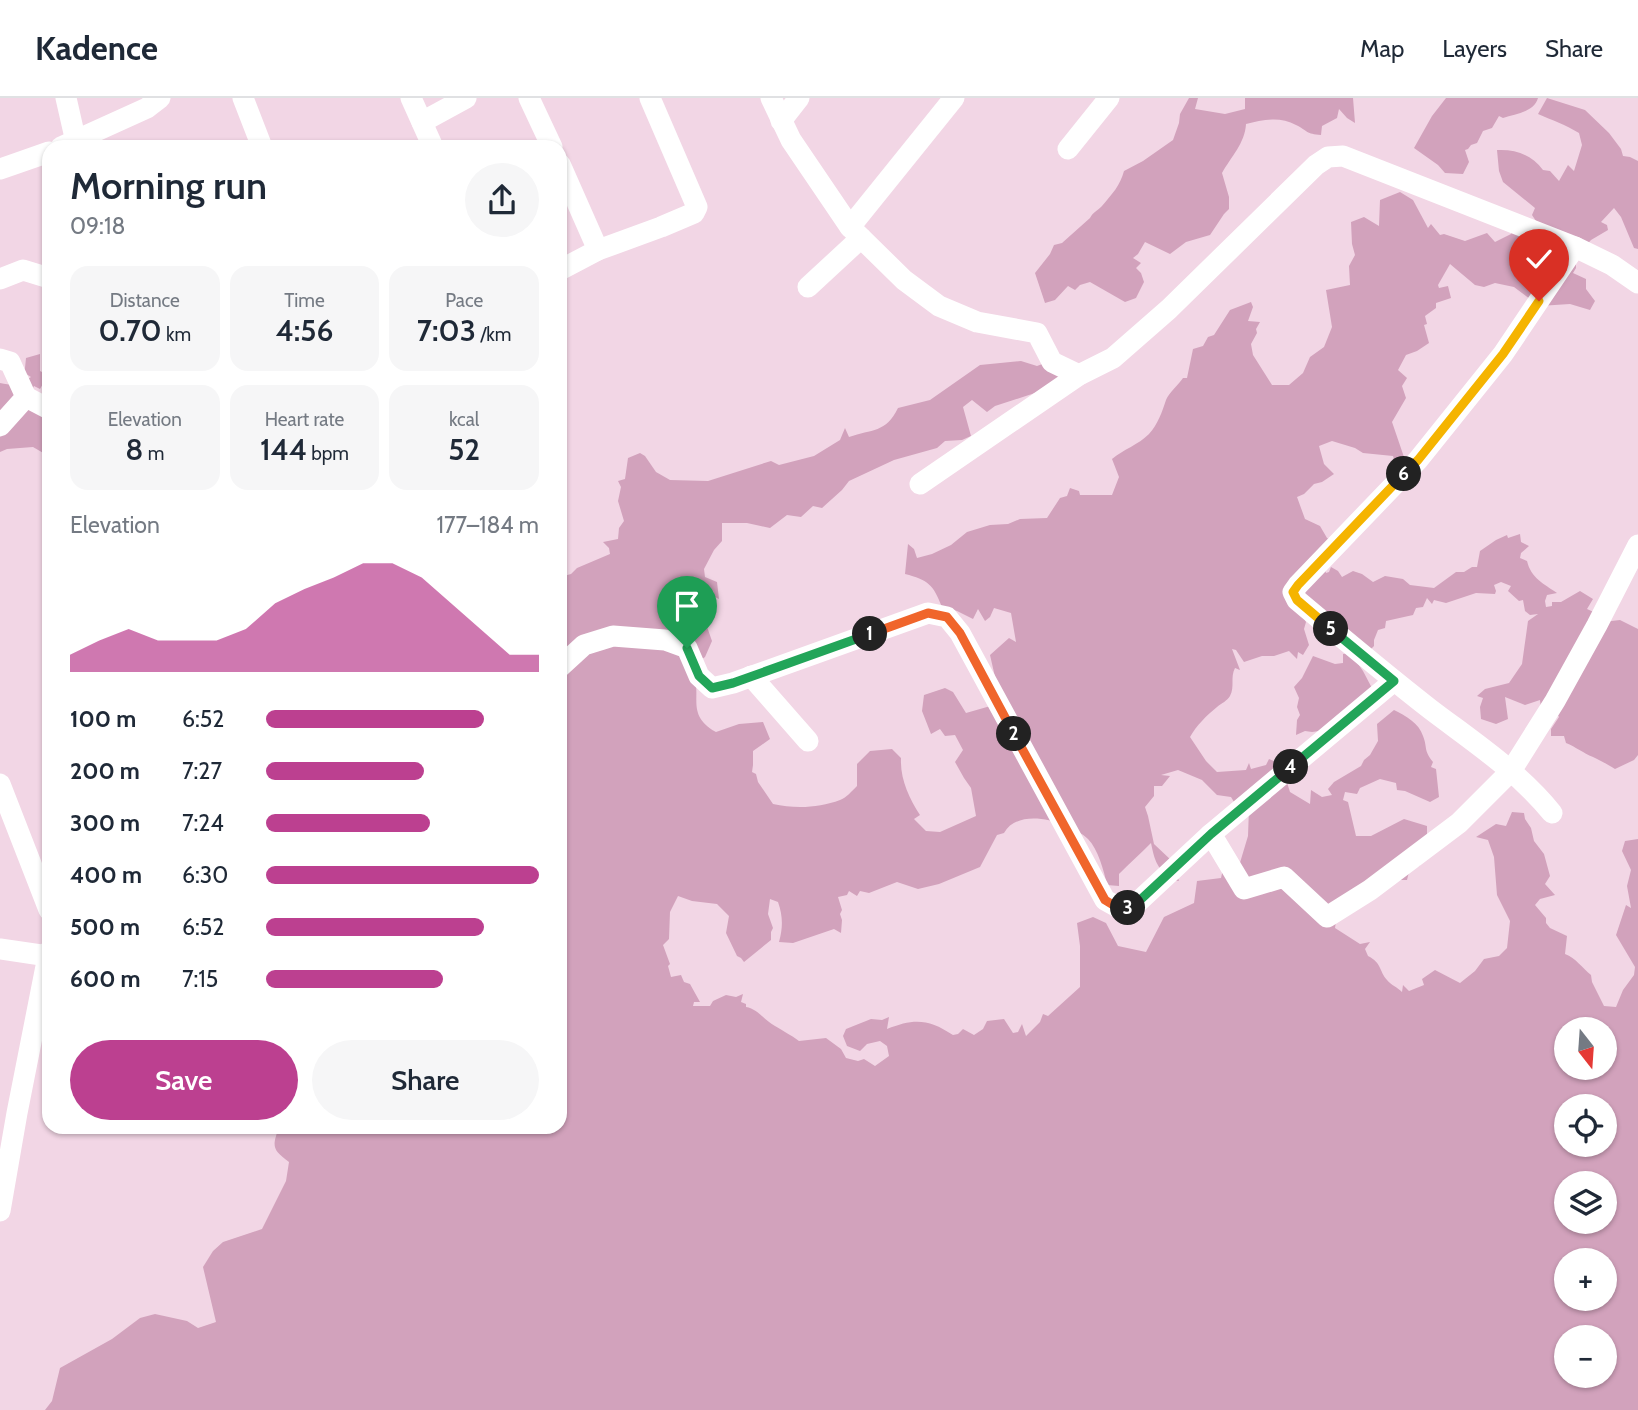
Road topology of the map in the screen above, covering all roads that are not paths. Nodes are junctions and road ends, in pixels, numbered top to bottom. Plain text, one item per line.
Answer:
1 (66, 98) edge
2 (160, 98) edge
3 (243, 98) edge
4 (411, 98) edge
5 (466, 98) edge
6 (529, 98) edge
7 (650, 98) edge
8 (771, 98) edge
9 (799, 98) edge
10 (954, 98) edge
11 (1109, 98) edge
12 (781, 121) junction
13 (422, 122) junction
14 (69, 140) edge
15 (78, 140) edge
16 (259, 140) edge
17 (430, 140) edge
18 (549, 140) edge
19 (1068, 149) dead end
20 (42, 154) edge
21 (0, 169) edge
22 (567, 180) edge
23 (856, 232) junction
24 (1575, 247) junction
25 (598, 250) junction
26 (567, 266) edge
27 (42, 276) edge
28 (0, 279) edge
29 (1638, 283) edge
30 (808, 287) dead end
31 (0, 359) edge
32 (1079, 375) junction
33 (26, 397) junction
34 (42, 405) edge
35 (0, 426) edge
36 (920, 484) dead end
37 (1638, 545) edge
38 (567, 661) edge
39 (751, 676) junction
40 (1394, 681) junction
41 (808, 741) dead end
42 (1511, 771) junction
43 (0, 784) edge
44 (1552, 813) dead end
45 (1211, 834) junction
46 (42, 892) edge
47 (0, 949) edge
48 (42, 953) edge
49 (42, 981) edge
50 (8, 1112) edge
51 (1, 1198) edge

1 - 14 street
2 - 15 street
3 - 16 street
4 - 13 street
5 - 13 street
6 - 18 street
7 - 25 street
8 - 12 street
9 - 12 street
10 - 23 street
11 - 19 street
12 - 23 street
13 - 17 street
20 - 21 street
22 - 25 street
23 - 30 street
23 - 32 street
24 - 29 street
24 - 32 street
24 - 40 street
25 - 26 street
27 - 28 street
31 - 33 street
32 - 36 street
33 - 34 street
33 - 35 street
37 - 42 street
38 - 39 street
39 - 41 street
39 - 45 street
40 - 42 street
40 - 45 street
42 - 44 street
42 - 45 street
43 - 46 street
47 - 48 street
49 - 50 street
50 - 51 street

